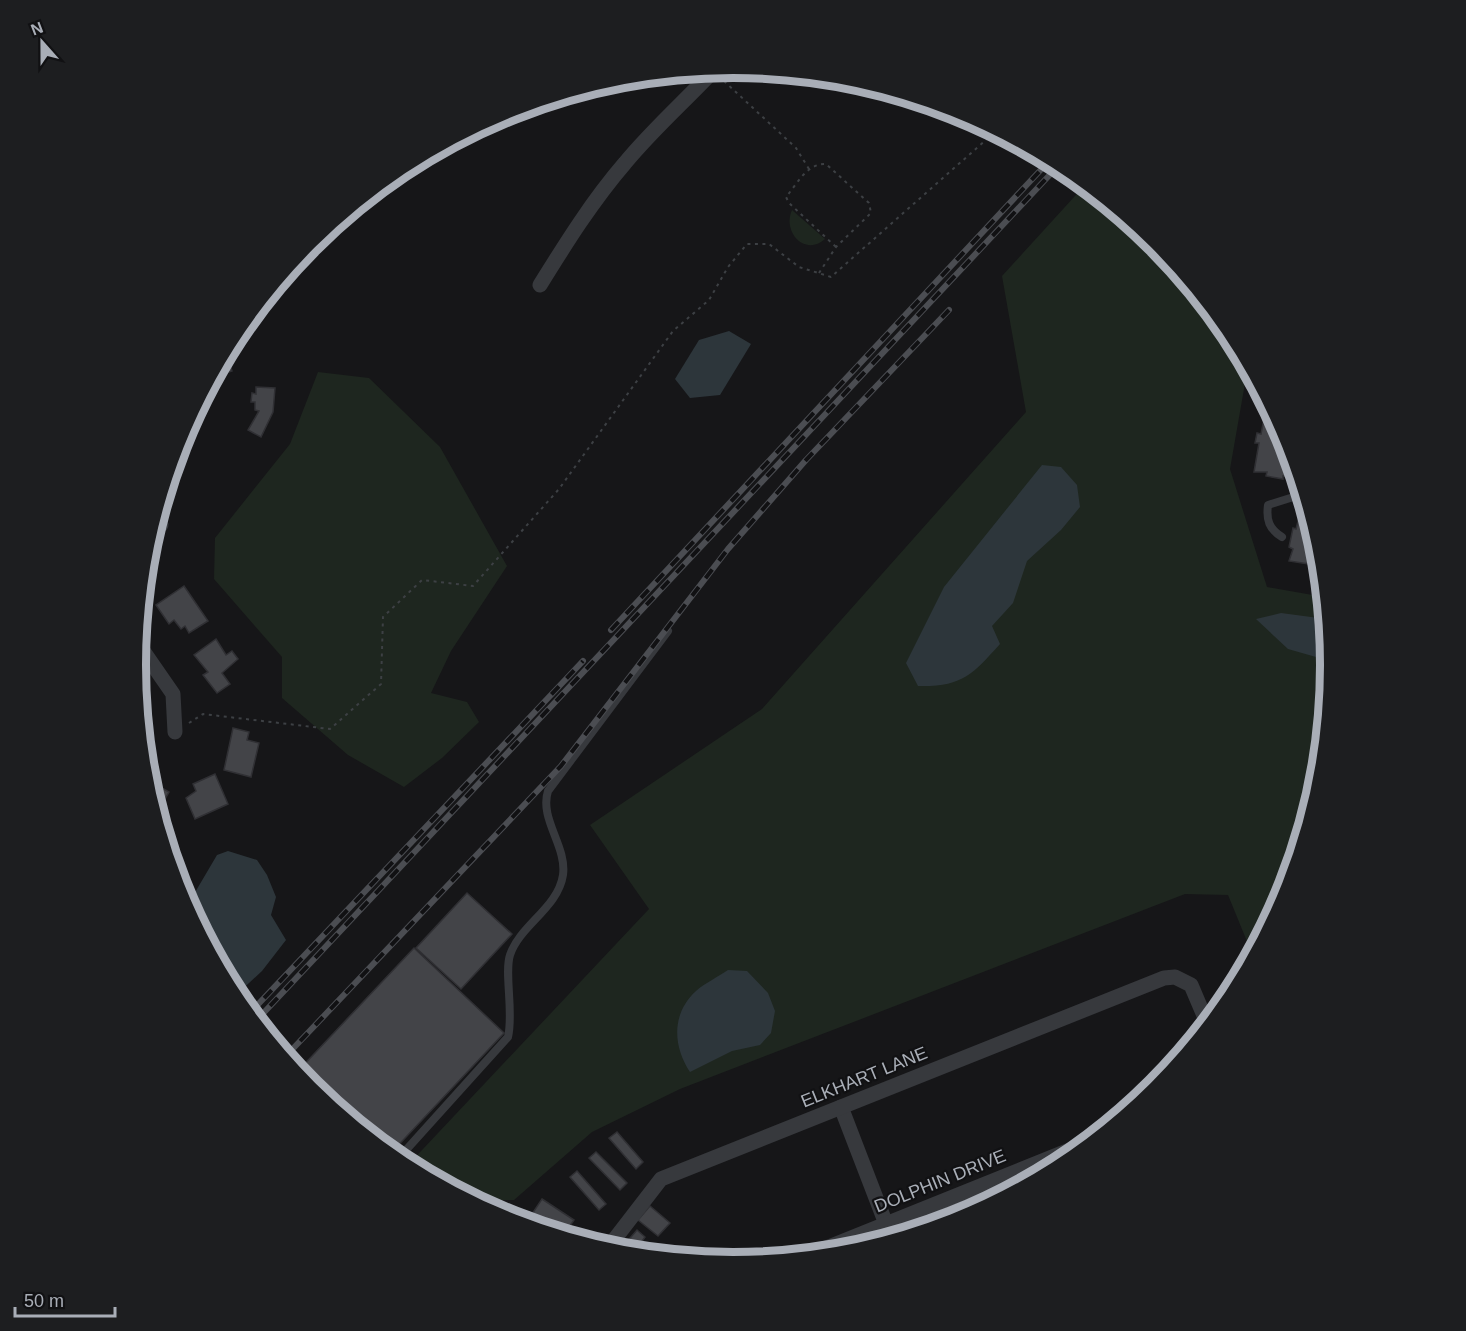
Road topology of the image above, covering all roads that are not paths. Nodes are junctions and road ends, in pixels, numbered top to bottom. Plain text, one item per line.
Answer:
1 (705, 79) edge
2 (540, 285) dead end
3 (1295, 497) edge
4 (1282, 537) dead end
5 (668, 631) dead end
6 (146, 655) edge
7 (175, 732) road end
8 (1204, 1016) edge
9 (841, 1107) junction
10 (404, 1152) edge
11 (1059, 1154) edge
12 (1011, 1173) junction
13 (1014, 1181) edge
14 (886, 1224) junction
15 (613, 1241) edge
16 (837, 1244) edge

1 - 2 street
3 - 4 lane
5 - 10 lane
6 - 7 street
8 - 9 street, ELKHART LANE
9 - 14 street
9 - 15 street, ELKHART LANE
11 - 12 street, DOLPHIN DRIVE
12 - 13 street
12 - 14 street, DOLPHIN DRIVE
14 - 16 street, DOLPHIN DRIVE

